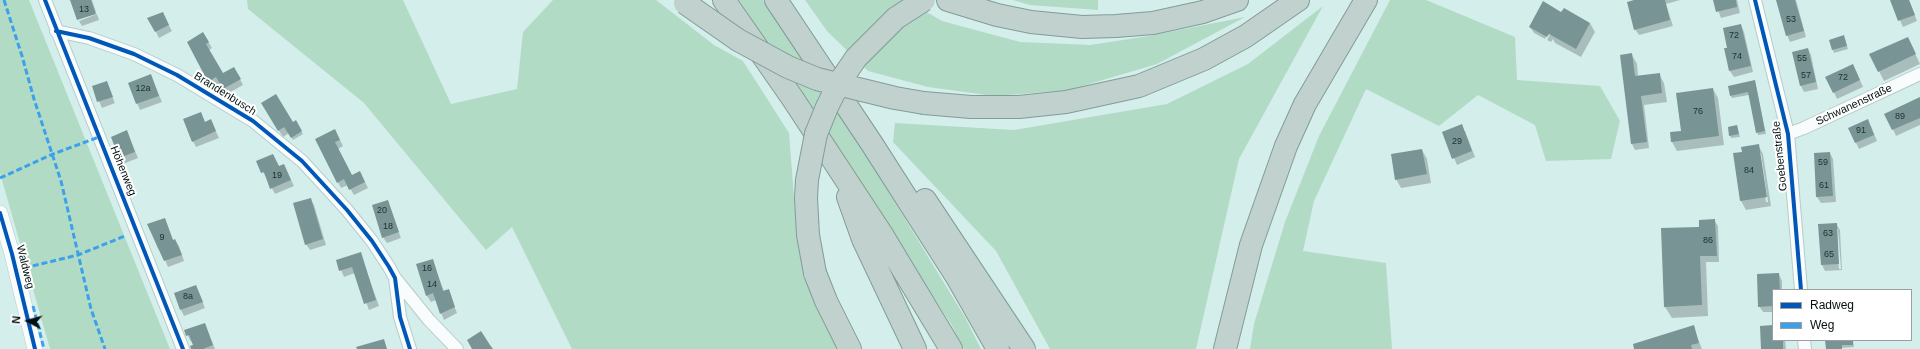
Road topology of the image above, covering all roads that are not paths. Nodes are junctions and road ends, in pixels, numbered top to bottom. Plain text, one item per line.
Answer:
1 (45, 0) edge
2 (724, 0) edge
3 (776, 0) edge
4 (924, 0) edge
5 (948, 0) edge
6 (1237, 0) edge
7 (1298, 0) edge
8 (1366, 0) edge
9 (1755, 0) edge
10 (683, 2) edge
11 (56, 31) junction
12 (1920, 74) edge
13 (1788, 134) junction
14 (872, 144) junction
15 (838, 166) junction
16 (0, 213) edge
17 (395, 278) junction
18 (1801, 289) edge
19 (36, 349) edge
20 (183, 349) edge
21 (410, 349) edge
22 (457, 349) edge
23 (850, 349) edge
24 (915, 349) edge
25 (951, 349) edge
26 (998, 349) edge
27 (1024, 349) edge
28 (1225, 349) edge

1 - 11 street, Höhenweg
2 - 15 highway
3 - 14 highway
4 - 23 highway, bridge
5 - 6 highway
7 - 10 highway, bridge
8 - 28 highway
9 - 13 street, Goebenstraße
11 - 17 street, Brandenbusch
11 - 20 street, Höhenweg
12 - 13 street, Schwanenstraße
13 - 18 street, Goebenstraße
14 - 26 highway
14 - 27 highway
15 - 24 highway
15 - 25 highway
16 - 19 street, Waldweg
17 - 21 street, Brandenbusch
17 - 22 street

